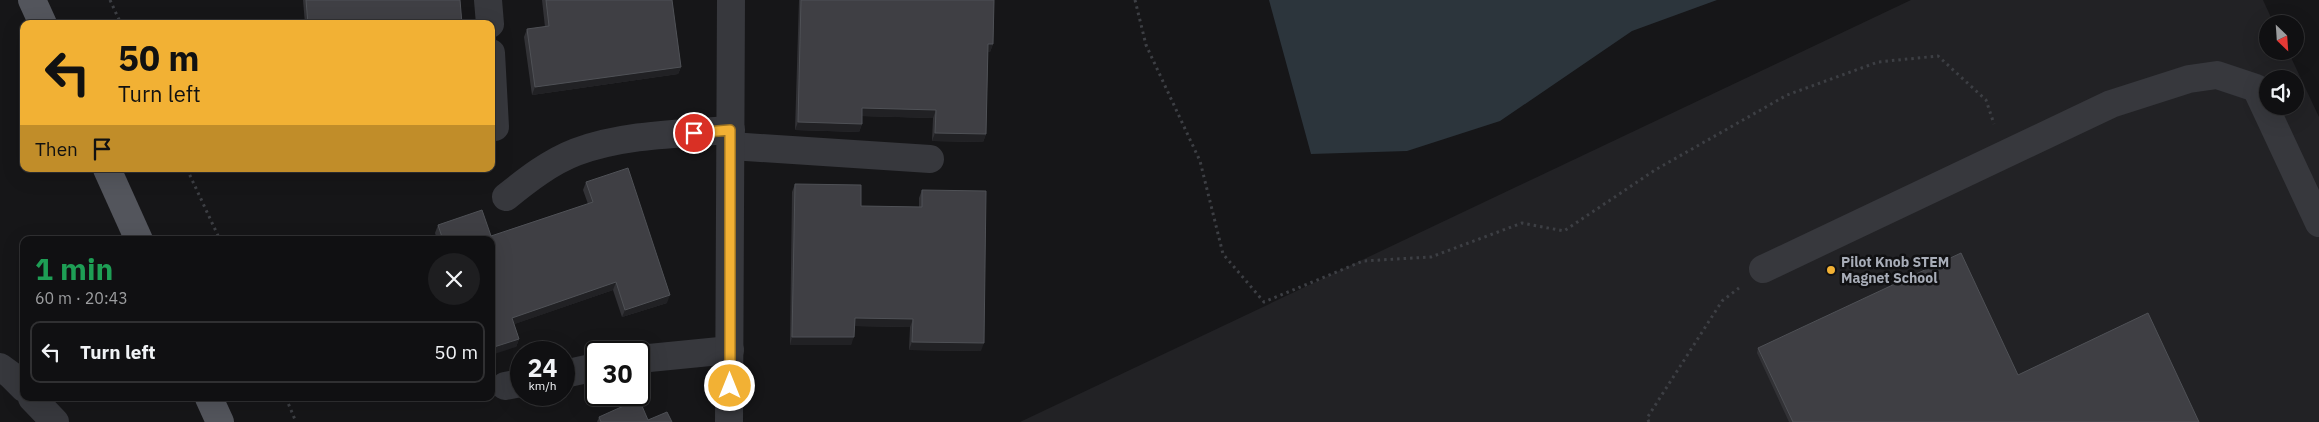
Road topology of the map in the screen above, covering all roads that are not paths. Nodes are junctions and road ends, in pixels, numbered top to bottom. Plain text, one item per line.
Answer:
1 (32, 0) edge
2 (488, 0) edge
3 (731, 0) edge
4 (40, 20) edge
5 (490, 20) edge
6 (495, 113) edge
7 (496, 128) dead end
8 (730, 138) junction
9 (930, 159) dead end
10 (108, 172) edge
11 (506, 197) dead end
12 (2319, 223) edge
13 (137, 236) edge
14 (1763, 269) road end
15 (730, 350) junction
16 (650, 358) edge
17 (0, 367) edge
18 (20, 384) edge
19 (35, 401) edge
20 (210, 401) edge
21 (55, 422) edge
22 (220, 422) edge
23 (729, 422) edge

1 - 4 main road
2 - 5 street
3 - 8 street
6 - 7 street
8 - 9 street
8 - 11 street
8 - 15 street
10 - 13 main road
12 - 14 street
15 - 16 street
15 - 23 street
17 - 18 street
19 - 21 street
20 - 22 main road

